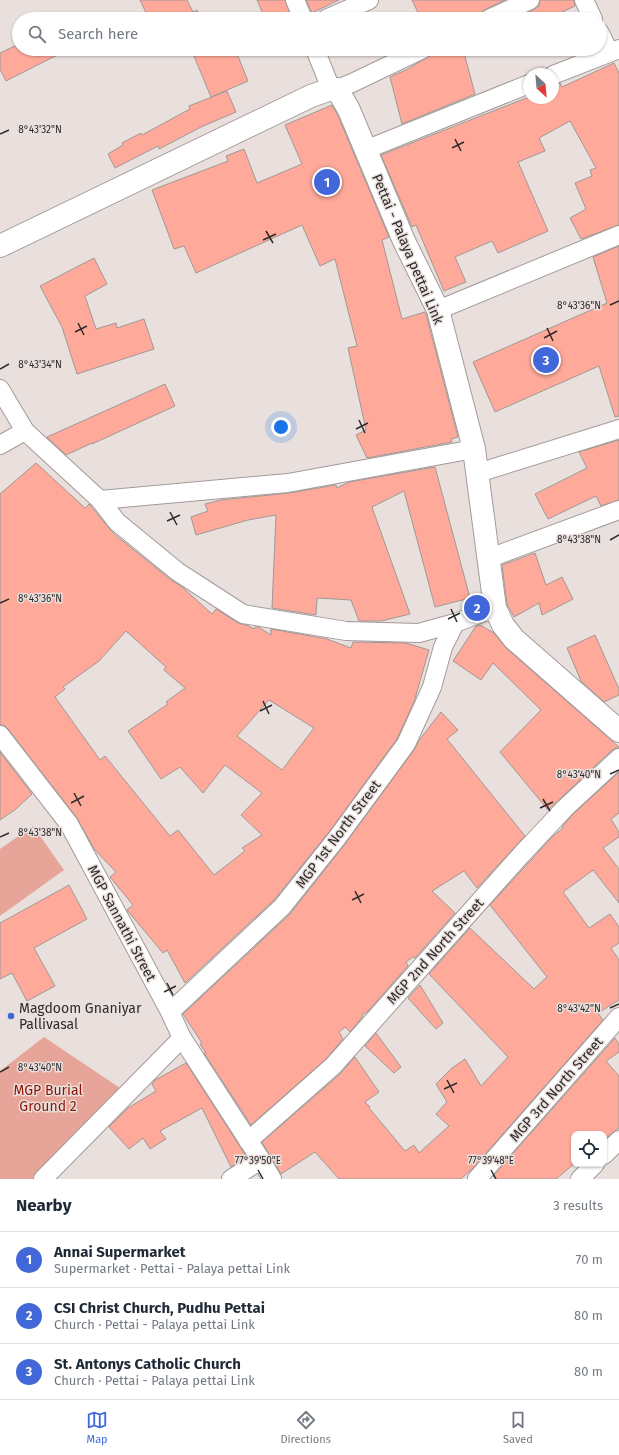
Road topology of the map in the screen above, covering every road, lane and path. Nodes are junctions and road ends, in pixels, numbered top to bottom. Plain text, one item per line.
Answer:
1 (295, 0) edge
2 (369, 0) edge
3 (530, 0) edge
4 (584, 0) edge
5 (300, 12) edge
6 (342, 12) edge
7 (504, 12) edge
8 (590, 12) edge
9 (607, 41) edge
10 (616, 51) edge
11 (318, 56) edge
12 (408, 56) edge
13 (603, 56) edge
14 (559, 73) edge
15 (523, 86) edge
16 (334, 89) junction
17 (365, 150) junction
18 (619, 235) edge
19 (0, 246) edge
20 (438, 310) junction
21 (0, 389) edge
22 (619, 429) edge
23 (25, 431) junction
24 (0, 444) edge
25 (474, 449) junction
26 (478, 473) junction
27 (100, 500) junction
28 (619, 510) edge
29 (488, 559) junction
30 (495, 608) junction
31 (455, 623) junction
32 (618, 728) edge
33 (0, 735) edge
34 (619, 758) edge
35 (170, 1012) junction
36 (619, 1017) edge
37 (182, 1038) junction
38 (619, 1140) edge
39 (248, 1141) junction
40 (607, 1152) edge
41 (261, 1160) junction
42 (592, 1167) edge
43 (43, 1179) edge
44 (231, 1179) edge
45 (272, 1179) edge
46 (477, 1179) edge
47 (580, 1179) edge

1 - 5 street
2 - 6 street
3 - 7 street
4 - 8 street
9 - 10 street
11 - 16 street
12 - 16 street
13 - 14 street
15 - 17 street
16 - 17 street, Pettai - Palaya pettai Link
16 - 19 street
17 - 20 street, Pettai - Palaya pettai Link
18 - 20 street
20 - 25 street, Pettai - Palaya pettai Link
21 - 23 street
22 - 26 street
23 - 24 street
23 - 27 street
25 - 26 street, Pettai - Palaya pettai Link
25 - 27 street
26 - 29 street, Pettai - Palaya pettai Link
27 - 31 street
28 - 29 street
29 - 30 street, Pettai - Palaya pettai Link
30 - 31 street
30 - 32 street, Pettai - Palaya pettai Link
31 - 35 street, MGP 1st North Street
33 - 35 street, MGP Sannathi Street
34 - 39 street, MGP 2nd North Street
35 - 37 street, MGP Sannathi Street
36 - 46 street, MGP 3rd North Street
37 - 39 street, MGP Sannathi Street
37 - 43 street
38 - 40 street
39 - 41 street, MGP Sannathi Street
41 - 44 street
41 - 45 street, MGP Sannathi Street
42 - 47 street

